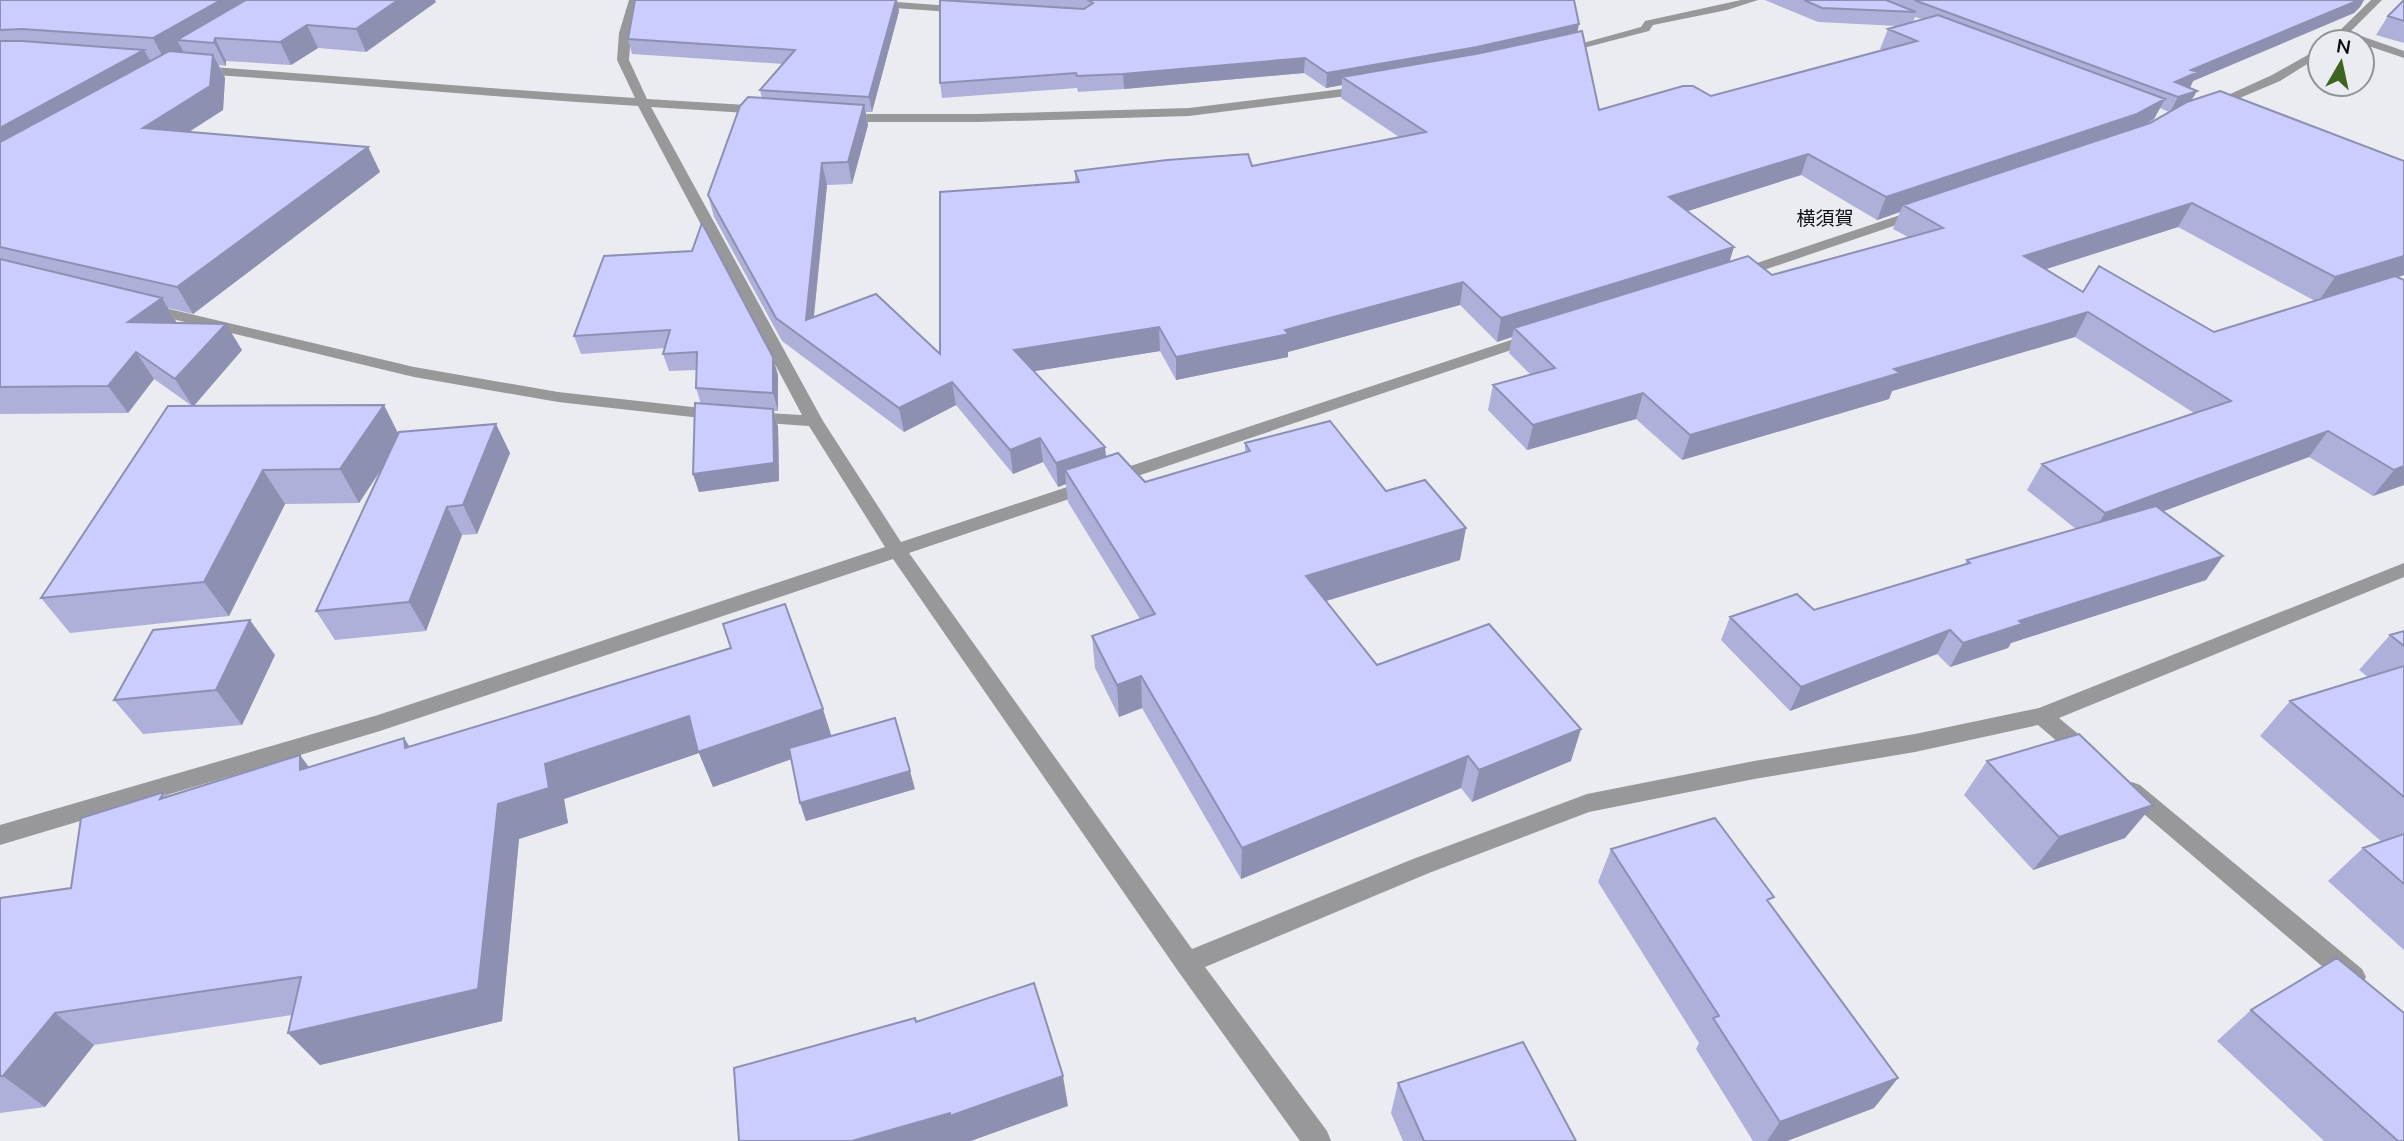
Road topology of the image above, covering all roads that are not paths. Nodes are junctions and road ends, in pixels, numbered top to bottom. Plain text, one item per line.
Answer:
1 (634, 0) edge
2 (823, 0) edge
3 (1754, 0) edge
4 (2377, 0) edge
5 (975, 11) edge
6 (2350, 28) edge
7 (2376, 45) edge
8 (1552, 52) edge
9 (2404, 55) edge
10 (2306, 60) edge
11 (178, 69) edge
12 (1382, 87) edge
13 (642, 101) junction
14 (2196, 110) edge
15 (775, 111) edge
16 (829, 117) edge
17 (1940, 206) edge
18 (1721, 279) edge
19 (134, 306) edge
20 (1552, 332) edge
21 (814, 421) junction
22 (896, 549) junction
23 (2404, 570) edge
24 (2042, 716) junction
25 (0, 835) edge
26 (1187, 963) junction
27 (2372, 993) edge
28 (1317, 1141) edge

1 - 13 street
2 - 5 street
3 - 8 street
4 - 6 street
7 - 9 street
10 - 14 street
11 - 13 street
12 - 16 street
13 - 15 street
13 - 21 street
17 - 18 street
19 - 21 street
20 - 22 street
21 - 22 street
22 - 25 street
22 - 26 street
23 - 24 street
24 - 26 street
24 - 27 street
26 - 28 street

